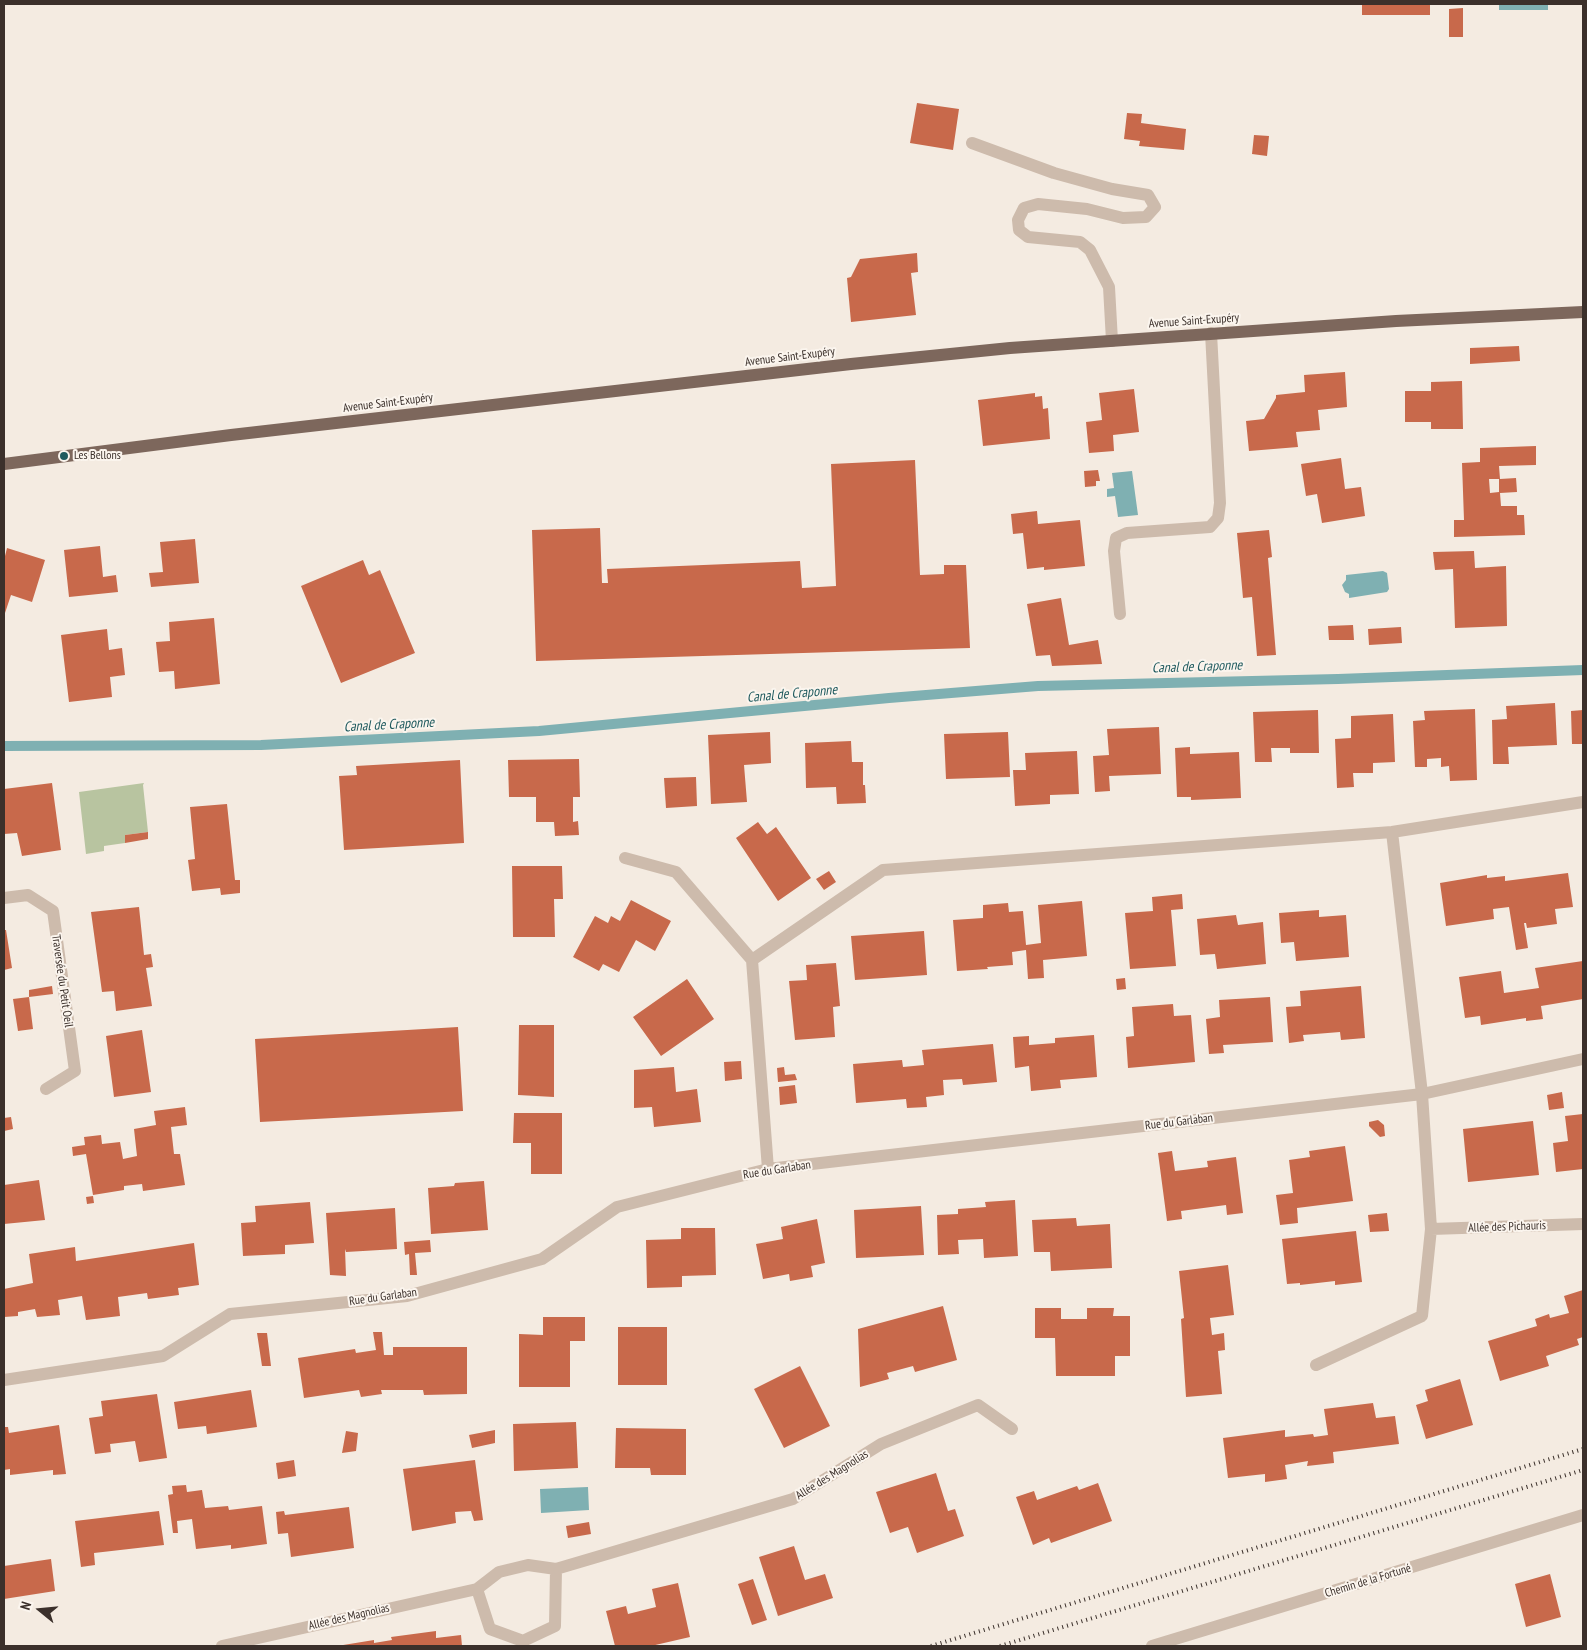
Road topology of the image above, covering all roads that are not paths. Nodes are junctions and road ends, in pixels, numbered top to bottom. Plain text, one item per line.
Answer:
1 (972, 143) dead end
2 (1583, 312) edge
3 (1211, 333) junction
4 (1112, 341) junction
5 (4, 464) edge
6 (1120, 614) dead end
7 (1583, 802) edge
8 (1392, 832) junction
9 (625, 858) dead end
10 (4, 898) edge
11 (752, 960) junction
12 (1583, 1059) edge
13 (46, 1089) dead end
14 (1422, 1094) junction
15 (768, 1169) junction
16 (1583, 1224) edge
17 (1431, 1229) junction
18 (1316, 1365) dead end
19 (4, 1380) edge
20 (1012, 1429) dead end
21 (1583, 1515) edge
22 (556, 1569) junction
23 (477, 1588) junction
24 (222, 1646) edge
25 (1152, 1646) edge

1 - 4 street
2 - 3 main road, Avenue Saint-Exupéry
3 - 4 main road, Avenue Saint-Exupéry
3 - 6 street
4 - 5 main road, Avenue Saint-Exupéry
7 - 8 street
8 - 11 street
8 - 14 street
9 - 11 street
10 - 13 street, Traversée du Petit Oeil
11 - 15 street
12 - 14 street, Rue du Garlaban
14 - 15 street, Rue du Garlaban
14 - 17 street
15 - 19 street, Rue du Garlaban
16 - 17 street, Allée des Pichauris
17 - 18 street
20 - 22 street, Allée des Magnolias
21 - 25 street, Chemin de la Fortuné
22 - 23 street, Allée des Magnolias
22 - 23 street
23 - 24 street, Allée des Magnolias

